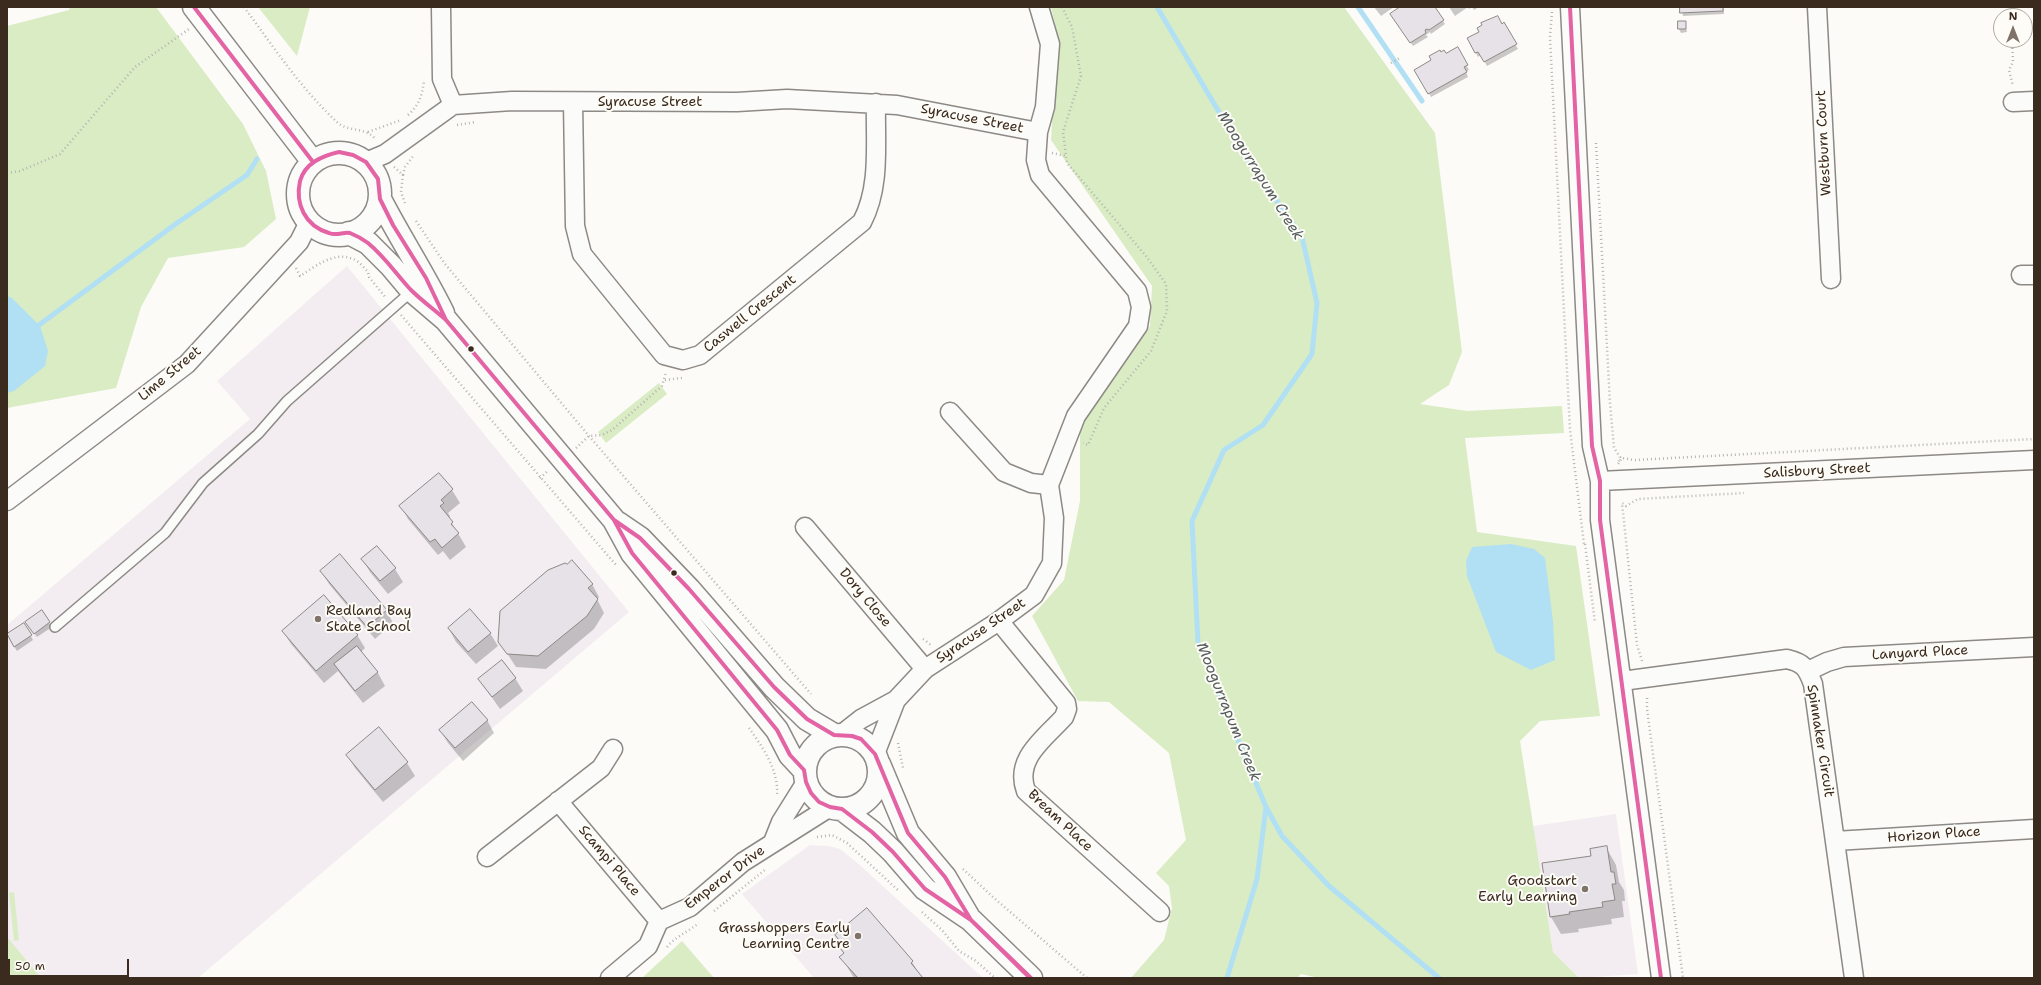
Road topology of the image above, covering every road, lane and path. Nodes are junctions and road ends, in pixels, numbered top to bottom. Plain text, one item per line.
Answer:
1 (244, 7) edge
2 (441, 7) edge
3 (1039, 7) edge
4 (1552, 7) edge
5 (1570, 7) edge
6 (1817, 7) edge
7 (198, 13) edge
8 (2012, 48) edge
9 (1400, 58) dead end
10 (1391, 63) dead end
11 (424, 74) dead end
12 (2034, 101) edge
13 (573, 102) junction
14 (2014, 102) joint
15 (876, 103) junction
16 (453, 105) junction
17 (482, 122) dead end
18 (452, 126) dead end
19 (367, 132) junction
20 (1038, 132) junction
21 (374, 137) dead end
22 (1595, 140) dead end
23 (417, 153) dead end
24 (1053, 154) dead end
25 (1066, 156) dead end
26 (313, 162) junction
27 (366, 162) junction
28 (396, 172) dead end
29 (7, 173) edge
30 (402, 175) junction
31 (380, 199) junction
32 (406, 205) dead end
33 (412, 217) dead end
34 (309, 222) junction
35 (349, 233) junction
36 (290, 252) junction
37 (1831, 279) dead end
38 (412, 292) junction
39 (394, 307) junction
40 (446, 320) junction
41 (664, 356) junction
42 (950, 412) dead end
43 (589, 436) junction
44 (2034, 439) edge
45 (2034, 460) edge
46 (1600, 481) junction
47 (1049, 484) junction
48 (1751, 492) dead end
49 (7, 501) edge
50 (614, 520) junction
51 (806, 527) dead end
52 (1584, 544) dead end
53 (617, 566) dead end
54 (1000, 621) junction
55 (55, 627) dead end
56 (919, 642) dead end
57 (936, 643) dead end
58 (2034, 647) edge
59 (1642, 663) dead end
60 (926, 669) junction
61 (1808, 671) junction
62 (1622, 681) junction
63 (1647, 698) dead end
64 (814, 700) dead end
65 (896, 700) junction
66 (748, 727) dead end
67 (838, 735) junction
68 (897, 741) dead end
69 (613, 749) dead end
70 (876, 758) junction
71 (904, 775) dead end
72 (805, 776) junction
73 (777, 799) dead end
74 (558, 801) junction
75 (836, 808) junction
76 (2034, 829) edge
77 (814, 837) dead end
78 (1835, 841) junction
79 (773, 842) junction
80 (487, 857) dead end
81 (770, 866) dead end
82 (961, 866) dead end
83 (903, 894) dead end
84 (920, 909) dead end
85 (1160, 912) dead end
86 (710, 914) dead end
87 (704, 919) dead end
88 (971, 920) junction
89 (659, 921) junction
90 (665, 950) dead end
91 (610, 978) edge
92 (995, 978) edge
93 (1031, 978) edge
94 (1088, 978) edge
95 (1661, 978) edge
96 (1683, 978) edge
97 (1854, 978) edge

1 - 19 path
2 - 16 street
3 - 20 street
4 - 52 path
5 - 46 street
6 - 37 street, Westburn Court
7 - 26 street
7 - 29 path
8 - 14 path
9 - 10 path
11 - 19 path
12 - 14 street
13 - 15 street, Syracuse Street
13 - 16 street, Syracuse Street
13 - 41 street
15 - 20 street, Syracuse Street
15 - 41 street, Caswell Crescent
16 - 27 street
17 - 18 path
19 - 21 path
20 - 47 street, Syracuse Street
22 - 44 path
23 - 30 path
24 - 25 path
26 - 27 street
26 - 34 street
27 - 31 street
28 - 30 path
30 - 32 path
31 - 35 street
31 - 40 street
33 - 43 path
34 - 35 street
34 - 36 street, Lime Street
35 - 38 street
36 - 39 path
36 - 49 street, Lime Street
38 - 39 lane
38 - 40 street
39 - 53 path
39 - 55 lane
40 - 50 street
41 - 43 path
42 - 47 street
43 - 64 path
45 - 46 street, Salisbury Street
46 - 62 street
47 - 54 street, Syracuse Street
48 - 59 path
50 - 67 street
50 - 72 street
51 - 60 street, Dory Close
54 - 60 street, Syracuse Street
54 - 85 street, Bream Place
56 - 57 path
58 - 61 street, Lanyard Place
60 - 65 street, Syracuse Street
61 - 62 street, Spinnaker Circuit
61 - 78 street, Spinnaker Circuit
62 - 95 street
63 - 96 path
65 - 67 street
65 - 70 street
66 - 73 path
67 - 70 street
67 - 72 street
68 - 71 path
69 - 74 street
70 - 75 street
70 - 88 street
72 - 75 street
72 - 79 street
74 - 80 street
74 - 89 street, Scampi Place
75 - 79 street, Emperor Drive
75 - 88 street
76 - 78 street, Horizon Place
77 - 83 path
78 - 97 street, Spinnaker Circuit
79 - 89 street, Emperor Drive
81 - 86 path
82 - 94 path
84 - 92 path
87 - 90 path
88 - 93 street
89 - 91 street

